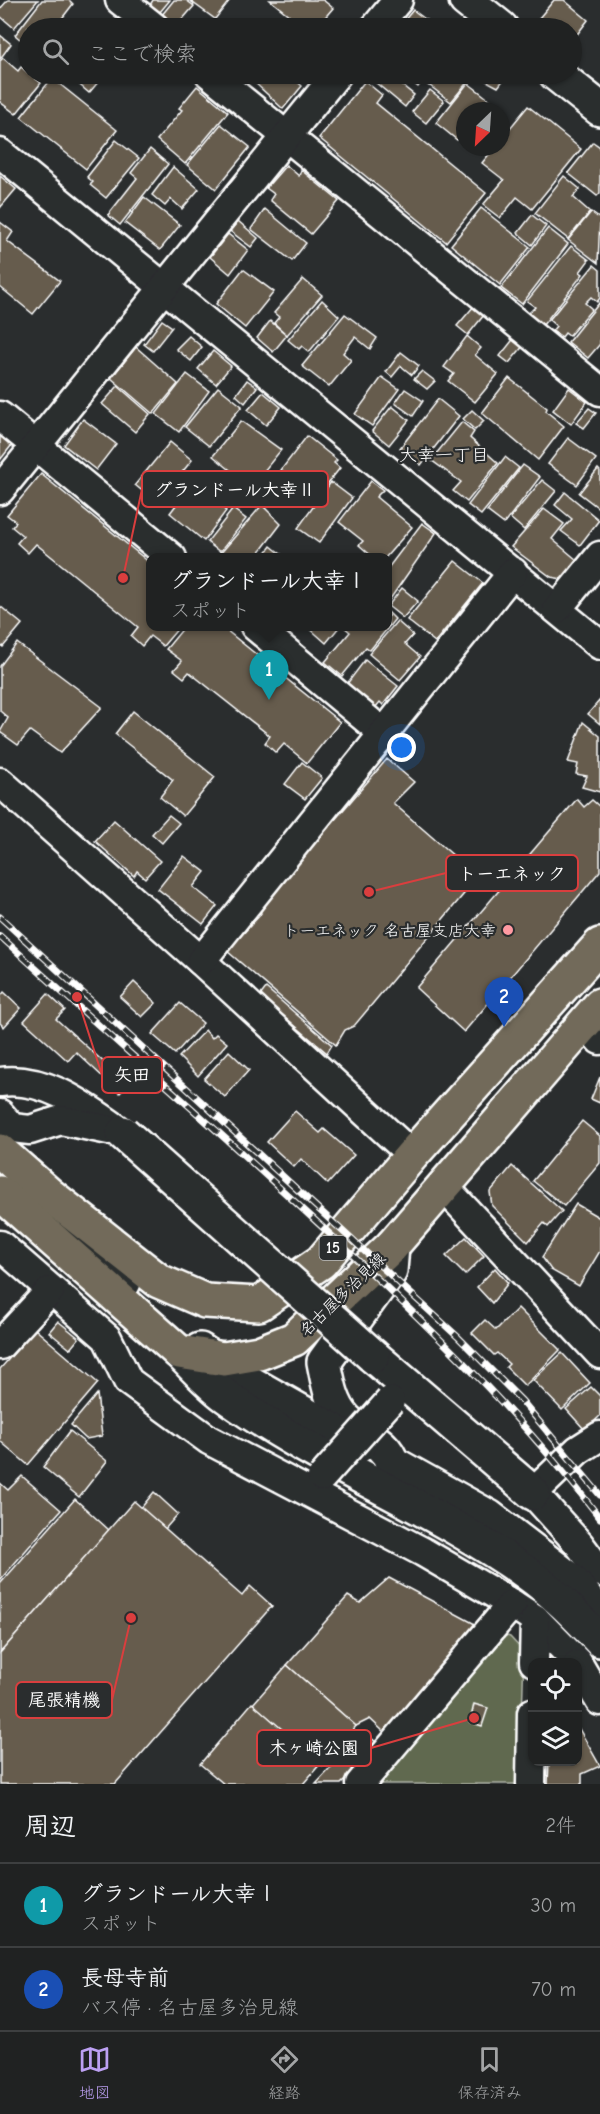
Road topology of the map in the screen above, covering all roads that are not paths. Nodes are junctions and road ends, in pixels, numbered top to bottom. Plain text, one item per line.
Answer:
1 (120, 0) edge
2 (398, 0) edge
3 (466, 0) edge
4 (142, 18) edge
5 (383, 18) edge
6 (488, 18) edge
7 (222, 84) edge
8 (329, 84) edge
9 (569, 84) edge
10 (600, 109) edge
11 (286, 135) junction
12 (0, 153) edge
13 (164, 287) junction
14 (600, 390) edge
15 (0, 416) edge
16 (36, 445) junction
17 (0, 490) edge
18 (166, 553) edge
19 (600, 556) edge
20 (513, 572) junction
21 (557, 609) junction
22 (260, 631) edge
23 (600, 645) edge
24 (382, 732) junction
25 (0, 782) edge
26 (600, 945) edge
27 (201, 961) junction
28 (595, 1023) edge
29 (2, 1087) edge
30 (0, 1114) edge
31 (123, 1133) junction
32 (0, 1151) edge
33 (412, 1155) junction
34 (0, 1167) edge
35 (444, 1187) junction
36 (0, 1193) edge
37 (0, 1245) edge
38 (392, 1246) junction
39 (50, 1291) junction
40 (588, 1322) edge
41 (0, 1346) edge
42 (600, 1353) edge
43 (194, 1354) junction
44 (396, 1392) junction
45 (600, 1436) edge
46 (392, 1463) junction
47 (316, 1484) junction
48 (533, 1493) junction
49 (600, 1572) edge
50 (524, 1612) junction
51 (600, 1615) edge
52 (600, 1640) edge
53 (533, 1658) edge
54 (572, 1658) edge
55 (582, 1671) edge
56 (600, 1701) edge
57 (531, 1766) edge
58 (360, 1784) edge
59 (531, 1784) edge

1 - 4 street
2 - 5 street
3 - 6 street
7 - 11 street
8 - 11 street
9 - 10 street
11 - 13 street
11 - 14 street
12 - 13 street
13 - 16 street
13 - 20 street
15 - 16 street
16 - 17 street
16 - 18 street
19 - 21 street
20 - 21 street
20 - 24 street
21 - 23 street
22 - 24 street
24 - 27 street
25 - 27 street
26 - 33 main road, 15
27 - 33 street
28 - 35 main road, 名古屋多治見線 / 15
29 - 31 street
30 - 31 street
31 - 44 street, bridge
32 - 33 main road, 15
34 - 43 street
35 - 38 main road, 名古屋多治見線 / 15
35 - 40 street
36 - 43 main road
37 - 39 street
38 - 43 main road, 名古屋多治見線 / 15
38 - 46 street
39 - 41 street
39 - 47 street
40 - 42 street
43 - 46 street
43 - 52 street
44 - 47 street, bridge
44 - 48 street
45 - 48 street
46 - 51 street
47 - 50 street
48 - 49 street
50 - 53 street
50 - 54 street
50 - 58 street
55 - 56 street
57 - 59 street

